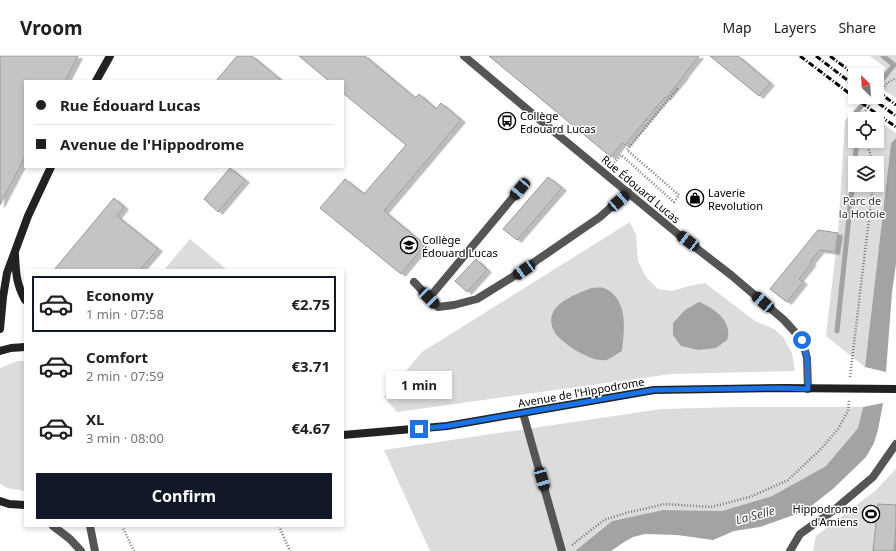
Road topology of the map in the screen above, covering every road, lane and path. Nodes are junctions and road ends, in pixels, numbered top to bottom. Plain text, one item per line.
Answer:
1 (110, 56) edge
2 (464, 56) edge
3 (896, 78) edge
4 (97, 80) edge
5 (675, 87) dead end
6 (884, 87) edge
7 (51, 168) edge
8 (605, 173) junction
9 (520, 189) dead end
10 (628, 192) junction
11 (872, 192) edge
12 (15, 251) junction
13 (414, 282) dead end
14 (24, 298) edge
15 (429, 298) junction
16 (0, 329) edge
17 (24, 347) edge
18 (0, 352) edge
19 (808, 389) junction
20 (852, 389) junction
21 (896, 389) edge
22 (523, 413) junction
23 (345, 436) edge
24 (896, 444) edge
25 (0, 502) edge
26 (24, 506) edge
27 (54, 527) edge
28 (90, 527) edge
29 (122, 527) edge
30 (279, 527) edge
31 (571, 546) dead end
32 (81, 551) edge
33 (95, 551) edge
34 (134, 551) edge
35 (290, 551) edge
36 (562, 551) edge
37 (790, 551) edge

1 - 4 main road
2 - 8 street, Rue Édouard Lucas
3 - 6 path
5 - 8 path
7 - 12 main road
8 - 10 street, Rue Édouard Lucas
9 - 15 street
10 - 15 street
10 - 19 street, Rue Édouard Lucas
11 - 20 path
12 - 14 main road
12 - 16 main road
13 - 15 street
17 - 18 main road
19 - 20 main road, Avenue de l'Hippodrome
19 - 22 main road, Avenue de l'Hippodrome
20 - 21 main road, Avenue de l'Hippodrome
20 - 31 path
22 - 23 main road, Avenue de l'Hippodrome
22 - 36 street
24 - 37 street
25 - 26 main road
27 - 32 street
28 - 33 street
29 - 34 path
30 - 35 path

